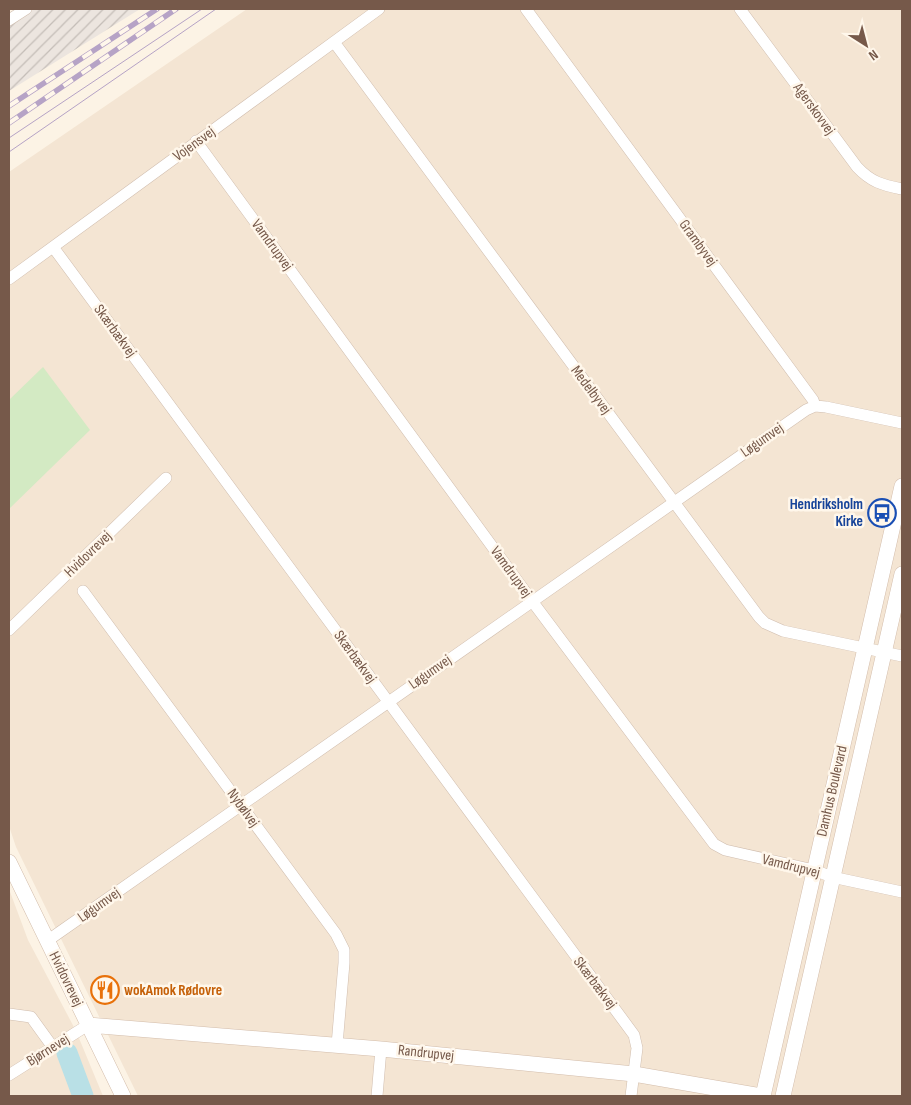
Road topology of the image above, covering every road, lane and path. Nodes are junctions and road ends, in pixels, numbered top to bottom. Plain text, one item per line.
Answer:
1 (26, 9) edge
2 (379, 9) edge
3 (526, 9) edge
4 (740, 9) edge
5 (9, 20) edge
6 (334, 42) junction
7 (196, 141) junction
8 (902, 189) edge
9 (53, 247) junction
10 (9, 279) edge
11 (815, 406) junction
12 (902, 423) edge
13 (166, 478) dead end
14 (902, 486) edge
15 (674, 502) junction
16 (902, 574) edge
17 (83, 591) dead end
18 (532, 601) junction
19 (9, 630) edge
20 (865, 648) junction
21 (884, 653) junction
22 (902, 656) edge
23 (388, 702) junction
24 (242, 806) junction
25 (9, 862) edge
26 (814, 870) junction
27 (832, 877) junction
28 (902, 892) edge
29 (47, 941) junction
30 (9, 1014) edge
31 (88, 1025) junction
32 (337, 1045) junction
33 (52, 1046) junction
34 (381, 1049) junction
35 (634, 1074) junction
36 (9, 1075) edge
37 (123, 1096) edge
38 (377, 1096) edge
39 (631, 1096) edge
40 (762, 1096) edge
41 (783, 1096) edge

1 - 5 street
2 - 6 street, Vojensvej
3 - 11 street, Grambyvej
4 - 8 street, Agerskovvej
6 - 7 street, Vojensvej
6 - 15 street, Medelbyvej
7 - 9 street, Vojensvej
7 - 18 street, Vamdrupvej
9 - 10 street, Vojensvej
9 - 23 street, Skærbækvej
11 - 12 street
11 - 15 street, Løgumvej
13 - 19 street, Hvidovrevej
14 - 20 street, Damhus Boulevard
15 - 18 street, Løgumvej
15 - 20 street, Medelbyvej
16 - 21 street, Damhus Boulevard
17 - 24 street, Nybølvej
18 - 23 street, Løgumvej
18 - 26 street, Vamdrupvej
20 - 21 street, Medelbyvej
20 - 26 street, Damhus Boulevard
21 - 22 street, Medelbyvej
21 - 27 street, Damhus Boulevard
23 - 24 street, Løgumvej
23 - 35 street, Skærbækvej
24 - 29 street, Løgumvej
24 - 32 street, Nybølvej
25 - 29 street, Hvidovrevej
26 - 27 street, Vamdrupvej
26 - 40 street, Damhus Boulevard
27 - 28 street, Vamdrupvej
27 - 41 street, Damhus Boulevard
29 - 31 street, Hvidovrevej
30 - 33 street
31 - 32 street, Randrupvej
31 - 33 street, Bjørnevej
31 - 37 street, Hvidovrevej
32 - 34 street, Randrupvej
33 - 36 street, Bjørnevej
34 - 35 street, Randrupvej
34 - 38 street
35 - 39 street, Skærbækvej
35 - 40 street, Randrupvej

